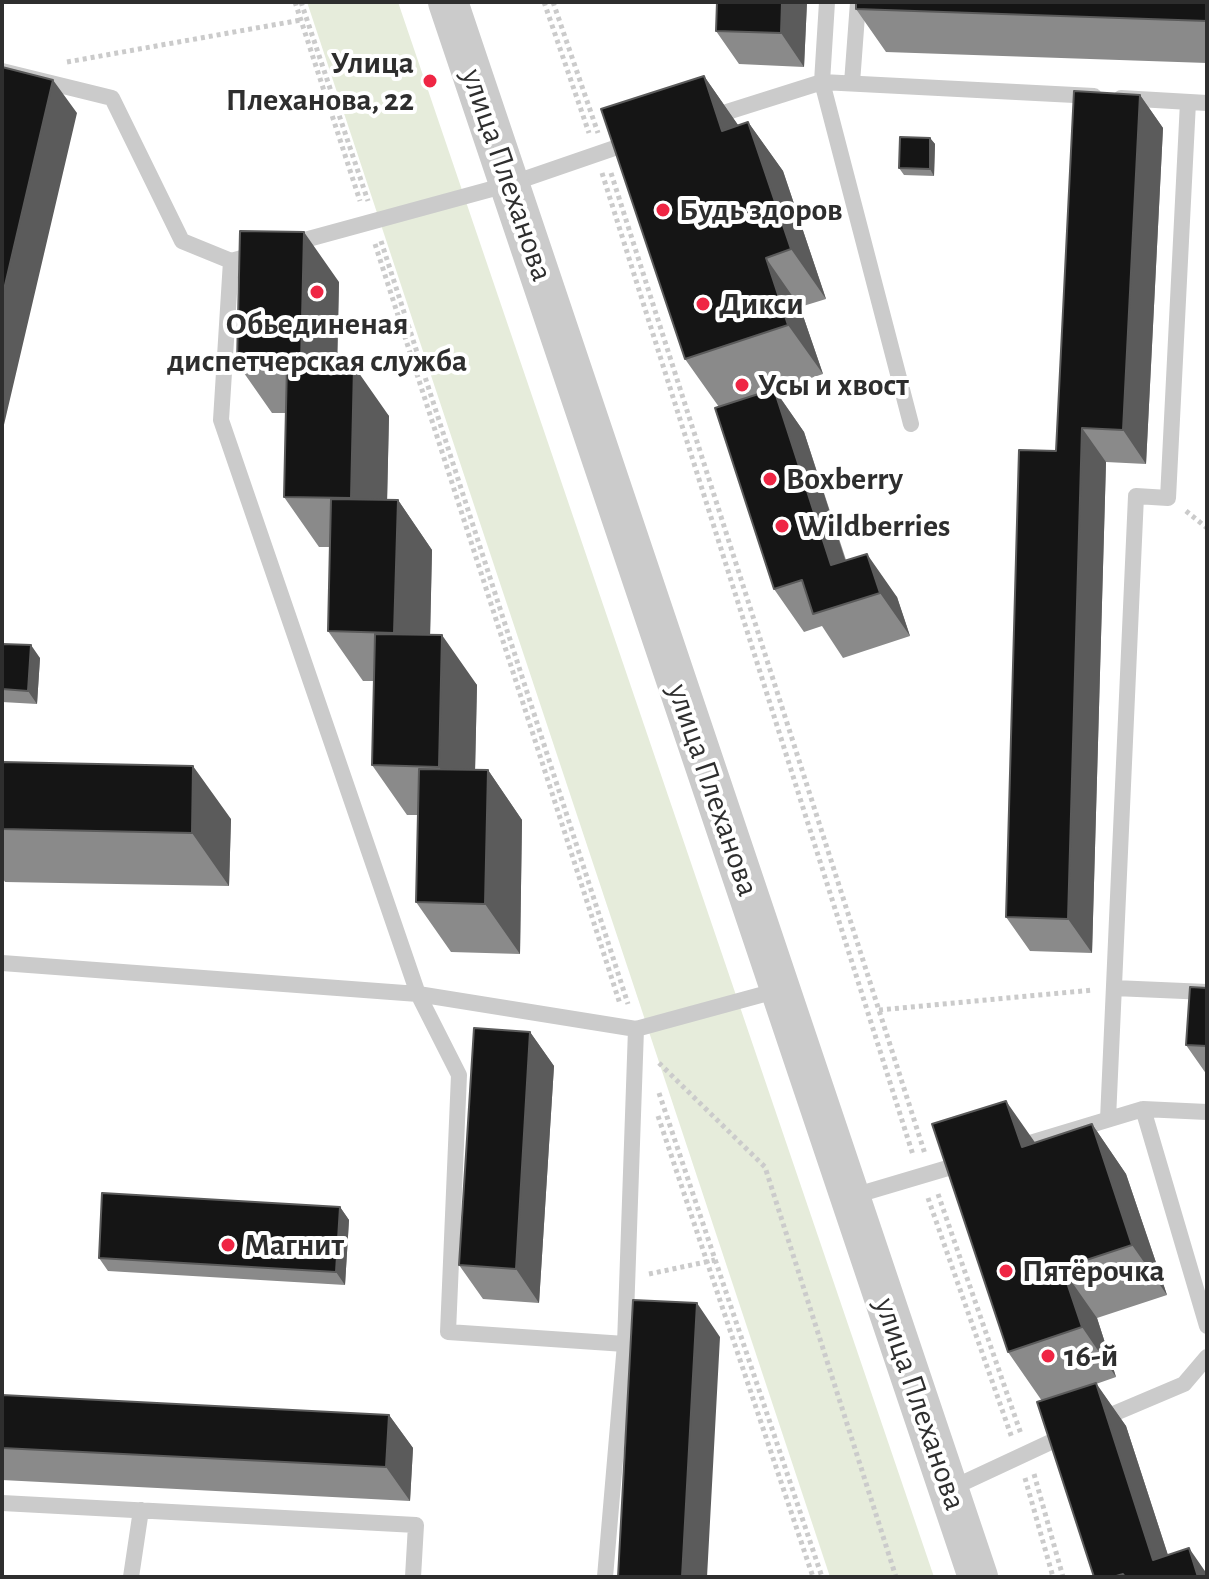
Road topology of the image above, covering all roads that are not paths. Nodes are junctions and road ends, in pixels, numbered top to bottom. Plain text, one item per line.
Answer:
1 (448, 2) edge
2 (827, 2) edge
3 (858, 2) edge
4 (2, 71) edge
5 (822, 82) junction
6 (852, 83) junction
7 (1188, 102) junction
8 (1207, 103) edge
9 (691, 123) edge
10 (648, 137) edge
11 (510, 184) junction
12 (231, 261) junction
13 (911, 424) dead end
14 (2, 963) edge
15 (1114, 988) junction
16 (780, 990) junction
17 (1207, 992) edge
18 (418, 994) junction
19 (632, 1029) junction
20 (1143, 1109) junction
21 (1207, 1112) edge
22 (1108, 1119) junction
23 (850, 1197) junction
24 (1207, 1326) edge
25 (625, 1344) junction
26 (1207, 1357) edge
27 (949, 1490) junction
28 (2, 1503) edge
29 (141, 1510) junction
30 (131, 1577) edge
31 (413, 1577) edge
32 (605, 1577) edge
33 (978, 1577) edge

1 - 11 street, улица Плеханова
2 - 5 lane
3 - 6 lane
4 - 12 lane
5 - 6 lane
5 - 9 lane
5 - 13 lane
6 - 7 lane
7 - 8 lane
7 - 15 lane
10 - 11 lane
11 - 12 lane
11 - 16 street, улица Плеханова
12 - 18 lane
14 - 18 lane
15 - 17 lane
15 - 22 lane
16 - 19 lane
16 - 23 street, улица Плеханова
18 - 19 lane
18 - 25 lane
19 - 25 lane
20 - 21 lane
20 - 22 lane
20 - 24 lane
22 - 23 lane
23 - 27 street, улица Плеханова
25 - 32 lane
26 - 27 lane
27 - 33 street, улица Плеханова
28 - 29 lane
29 - 30 lane
29 - 31 lane

